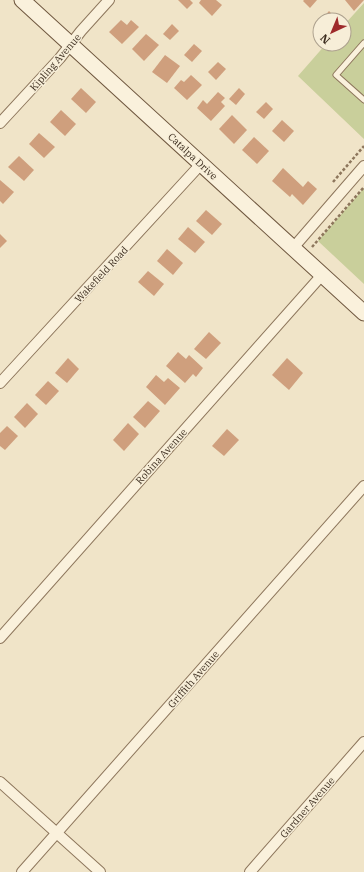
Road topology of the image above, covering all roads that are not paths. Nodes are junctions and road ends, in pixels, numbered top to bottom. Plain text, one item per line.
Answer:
1 (22, 0) edge
2 (110, 0) edge
3 (364, 43) edge
4 (71, 44) junction
5 (364, 100) edge
6 (0, 123) edge
7 (201, 164) junction
8 (364, 166) edge
9 (293, 248) junction
10 (322, 275) junction
11 (364, 313) edge
12 (0, 383) edge
13 (364, 486) edge
14 (0, 638) edge
15 (364, 742) edge
16 (0, 782) edge
17 (56, 833) junction
18 (22, 872) edge
19 (100, 872) edge
20 (250, 872) edge

1 - 4 street, Catalpa Drive
2 - 4 street, Kipling Avenue
3 - 5 lane
4 - 6 street, Kipling Avenue
4 - 7 street, Catalpa Drive
7 - 9 street, Catalpa Drive
7 - 12 street, Wakefield Road
8 - 9 street
9 - 10 street, Catalpa Drive
10 - 11 street, Catalpa Drive
10 - 14 street, Robina Avenue
13 - 17 street, Griffith Avenue
15 - 20 street, Gardner Avenue
16 - 17 street
17 - 18 street, Griffith Avenue
17 - 19 street

